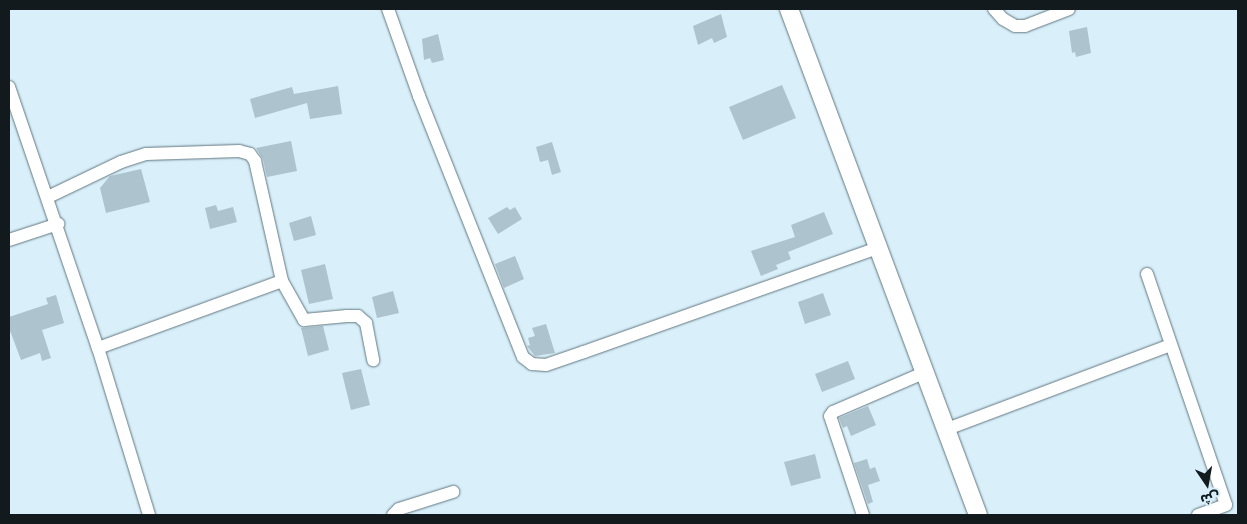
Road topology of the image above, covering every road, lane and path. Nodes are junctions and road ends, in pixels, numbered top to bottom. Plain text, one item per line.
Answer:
1 (388, 9) edge
2 (789, 9) edge
3 (994, 9) edge
4 (1070, 9) edge
5 (9, 87) edge
6 (48, 197) junction
7 (58, 224) junction
8 (9, 240) edge
9 (880, 247) junction
10 (1147, 274) dead end
11 (282, 281) junction
12 (1171, 345) junction
13 (98, 348) junction
14 (373, 360) dead end
15 (926, 372) junction
16 (947, 429) junction
17 (453, 492) dead end
18 (1227, 510) edge
19 (149, 515) edge
20 (393, 515) edge
21 (864, 515) edge
22 (978, 515) edge
23 (1198, 515) edge

1 - 9 street
2 - 9 street
3 - 4 street
5 - 6 street
6 - 7 street
6 - 11 street
7 - 8 street
7 - 13 street
9 - 15 street
10 - 12 street
11 - 13 street
11 - 14 street
12 - 16 street
12 - 18 street
13 - 19 street
15 - 16 street
15 - 21 street
16 - 22 street
17 - 20 street
18 - 23 street

